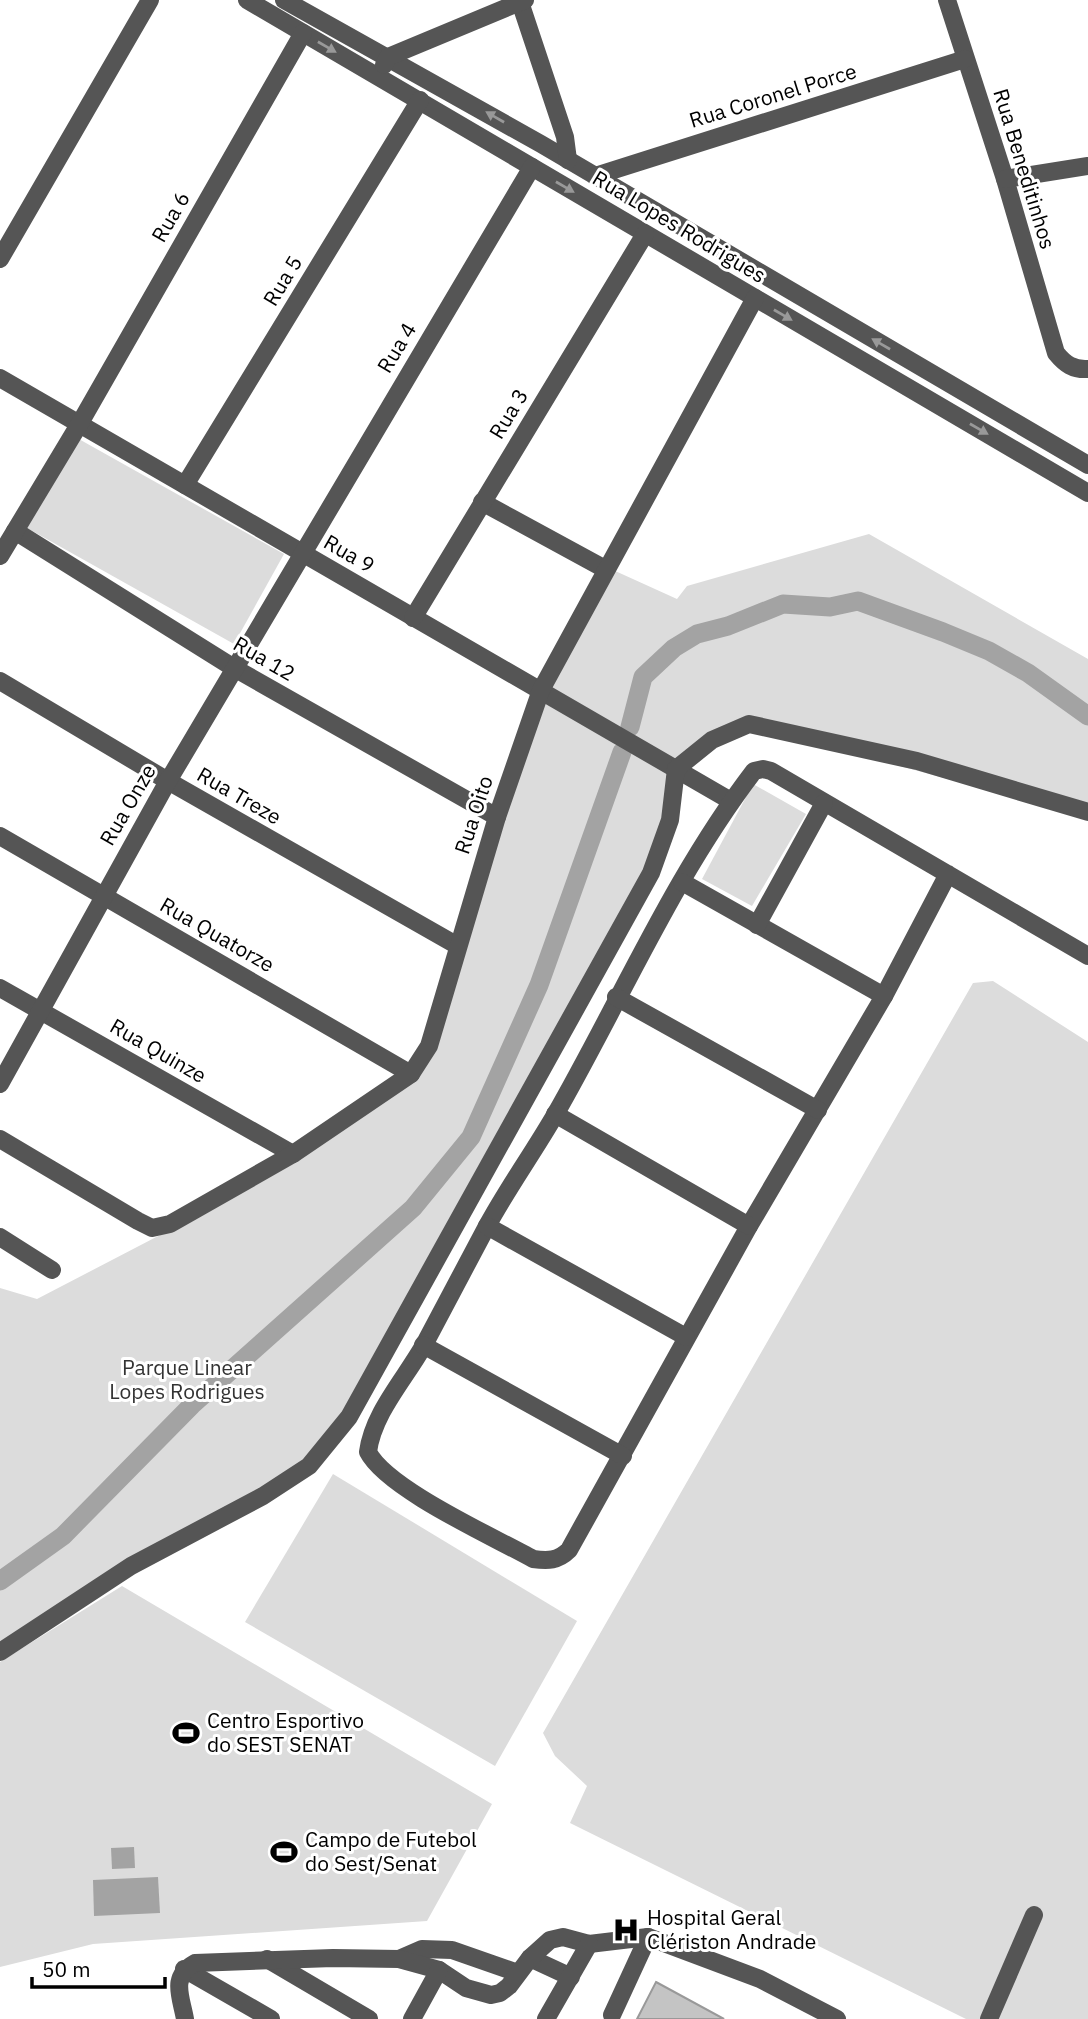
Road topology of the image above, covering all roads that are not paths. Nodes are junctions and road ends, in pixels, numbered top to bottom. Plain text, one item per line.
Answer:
1 (150, 0) edge
2 (247, 0) edge
3 (284, 0) edge
4 (947, 0) edge
5 (522, 1) edge
6 (303, 33) junction
7 (388, 57) junction
8 (965, 59) junction
9 (379, 77) junction
10 (420, 100) junction
11 (568, 160) junction
12 (1088, 166) edge
13 (532, 167) junction
14 (595, 176) junction
15 (1005, 179) junction
16 (686, 229) junction
17 (645, 234) junction
18 (674, 252) junction
19 (0, 259) edge
20 (755, 299) junction
21 (905, 358) junction
22 (1088, 369) edge
23 (0, 378) edge
24 (892, 379) junction
25 (79, 423) junction
26 (1088, 465) edge
27 (186, 485) junction
28 (1088, 493) edge
29 (482, 502) junction
30 (15, 531) junction
31 (302, 553) junction
32 (0, 556) edge
33 (605, 569) junction
34 (413, 618) junction
35 (234, 668) junction
36 (0, 681) edge
37 (541, 690) junction
38 (676, 769) junction
39 (167, 781) junction
40 (731, 801) junction
41 (824, 803) junction
42 (1088, 812) edge
43 (497, 817) junction
44 (0, 836) edge
45 (948, 874) junction
46 (682, 882) junction
47 (103, 894) junction
48 (757, 925) junction
49 (458, 946) junction
50 (1088, 956) edge
51 (0, 988) edge
52 (884, 996) junction
53 (617, 998) junction
54 (41, 1012) junction
55 (411, 1074) junction
56 (0, 1084) edge
57 (818, 1110) junction
58 (555, 1114) junction
59 (0, 1139) edge
60 (293, 1154) junction
61 (487, 1226) junction
62 (749, 1226) junction
63 (0, 1237) edge
64 (52, 1270) dead end
65 (686, 1337) junction
66 (424, 1345) junction
67 (623, 1456) junction
68 (0, 1652) edge
69 (1034, 1916) dead end
70 (648, 1937) junction
71 (589, 1944) junction
72 (530, 1958) junction
73 (267, 1959) junction
74 (399, 1959) junction
75 (184, 1969) junction
76 (439, 1970) junction
77 (518, 1973) junction
78 (571, 1977) junction
79 (612, 2015) dead end
80 (185, 2019) edge
81 (271, 2019) edge
82 (369, 2019) edge
83 (412, 2019) edge
84 (546, 2019) edge
85 (837, 2019) edge
86 (989, 2019) edge

1 - 19 street
2 - 6 street, Rua Lopes Rodrigues
3 - 7 street, Rua Lopes Rodrigues
4 - 8 street, Rua Beneditinhos
5 - 7 street
5 - 11 street
6 -> 9 street, Rua Lopes Rodrigues
6 - 25 street, Rua 6
7 - 9 street
11 -> 7 street, Rua Lopes Rodrigues
8 - 14 street, Rua Coronel Porce
8 - 15 street, Rua Beneditinhos
9 - 10 street, Rua Lopes Rodrigues
10 - 13 street, Rua Lopes Rodrigues
10 - 27 street, Rua 5
11 - 14 street, Rua Lopes Rodrigues
12 - 15 street
13 -> 17 street, Rua Lopes Rodrigues
13 - 31 street, Rua 4
14 - 16 street, Rua Lopes Rodrigues
15 - 22 street, Rua Beneditinhos
16 - 18 street
21 -> 16 street, Rua Lopes Rodrigues
17 - 18 street, Rua Lopes Rodrigues
17 - 29 street, Rua 3
18 - 20 street, Rua Lopes Rodrigues
20 -> 24 street, Rua Lopes Rodrigues
20 - 33 street, Rua Oito
21 - 24 street
21 - 26 street, Rua Lopes Rodrigues
23 - 25 street, Rua 9
24 -> 28 street, Rua Lopes Rodrigues
25 - 27 street, Rua 9
25 - 30 street, Rua 6
27 - 31 street, Rua 9
29 - 33 street
29 - 34 street, Rua 3
30 - 32 street, Rua 6
30 - 35 street, Rua 12
31 - 34 street, Rua 9
31 - 35 street, Rua Onze
33 - 37 street, Rua Oito
34 - 37 street, Rua 9
35 - 39 street, Rua Onze
35 - 43 street, Rua 12
36 - 39 street, Rua Treze
37 - 38 street, Rua 9
37 - 43 street, Rua Oito
38 - 40 street, Rua 9
38 - 42 street
38 - 68 street
39 - 47 street, Rua Onze
39 - 49 street, Rua Treze
40 - 41 street
40 - 46 street
41 - 45 street
41 - 48 street
43 - 49 street, Rua Oito
44 - 47 street, Rua Quatorze
45 - 50 street
45 - 52 street
46 - 48 street
46 - 53 street
47 - 54 street, Rua Onze
47 - 55 street, Rua Quatorze
48 - 52 street
49 - 55 street, Rua Oito
51 - 54 street, Rua Quinze
52 - 57 street
53 - 57 street
53 - 58 street
54 - 56 street, Rua Onze
54 - 60 street, Rua Quinze
55 - 60 street, Rua Oito
57 - 62 street
58 - 61 street
58 - 62 street
59 - 60 street, Rua Oito
61 - 65 street
61 - 66 street
62 - 65 street
63 - 64 street
65 - 67 street
66 - 67 street
66 - 67 street
69 - 86 street
70 - 71 street
70 - 79 street
70 - 85 street
71 - 72 street
71 - 78 street
72 - 77 street
72 - 78 street
73 - 74 street
73 - 75 street
73 - 82 street
74 - 76 street
74 - 77 street
75 - 80 street
75 - 81 street
76 - 77 street
76 - 83 street
78 - 84 street

